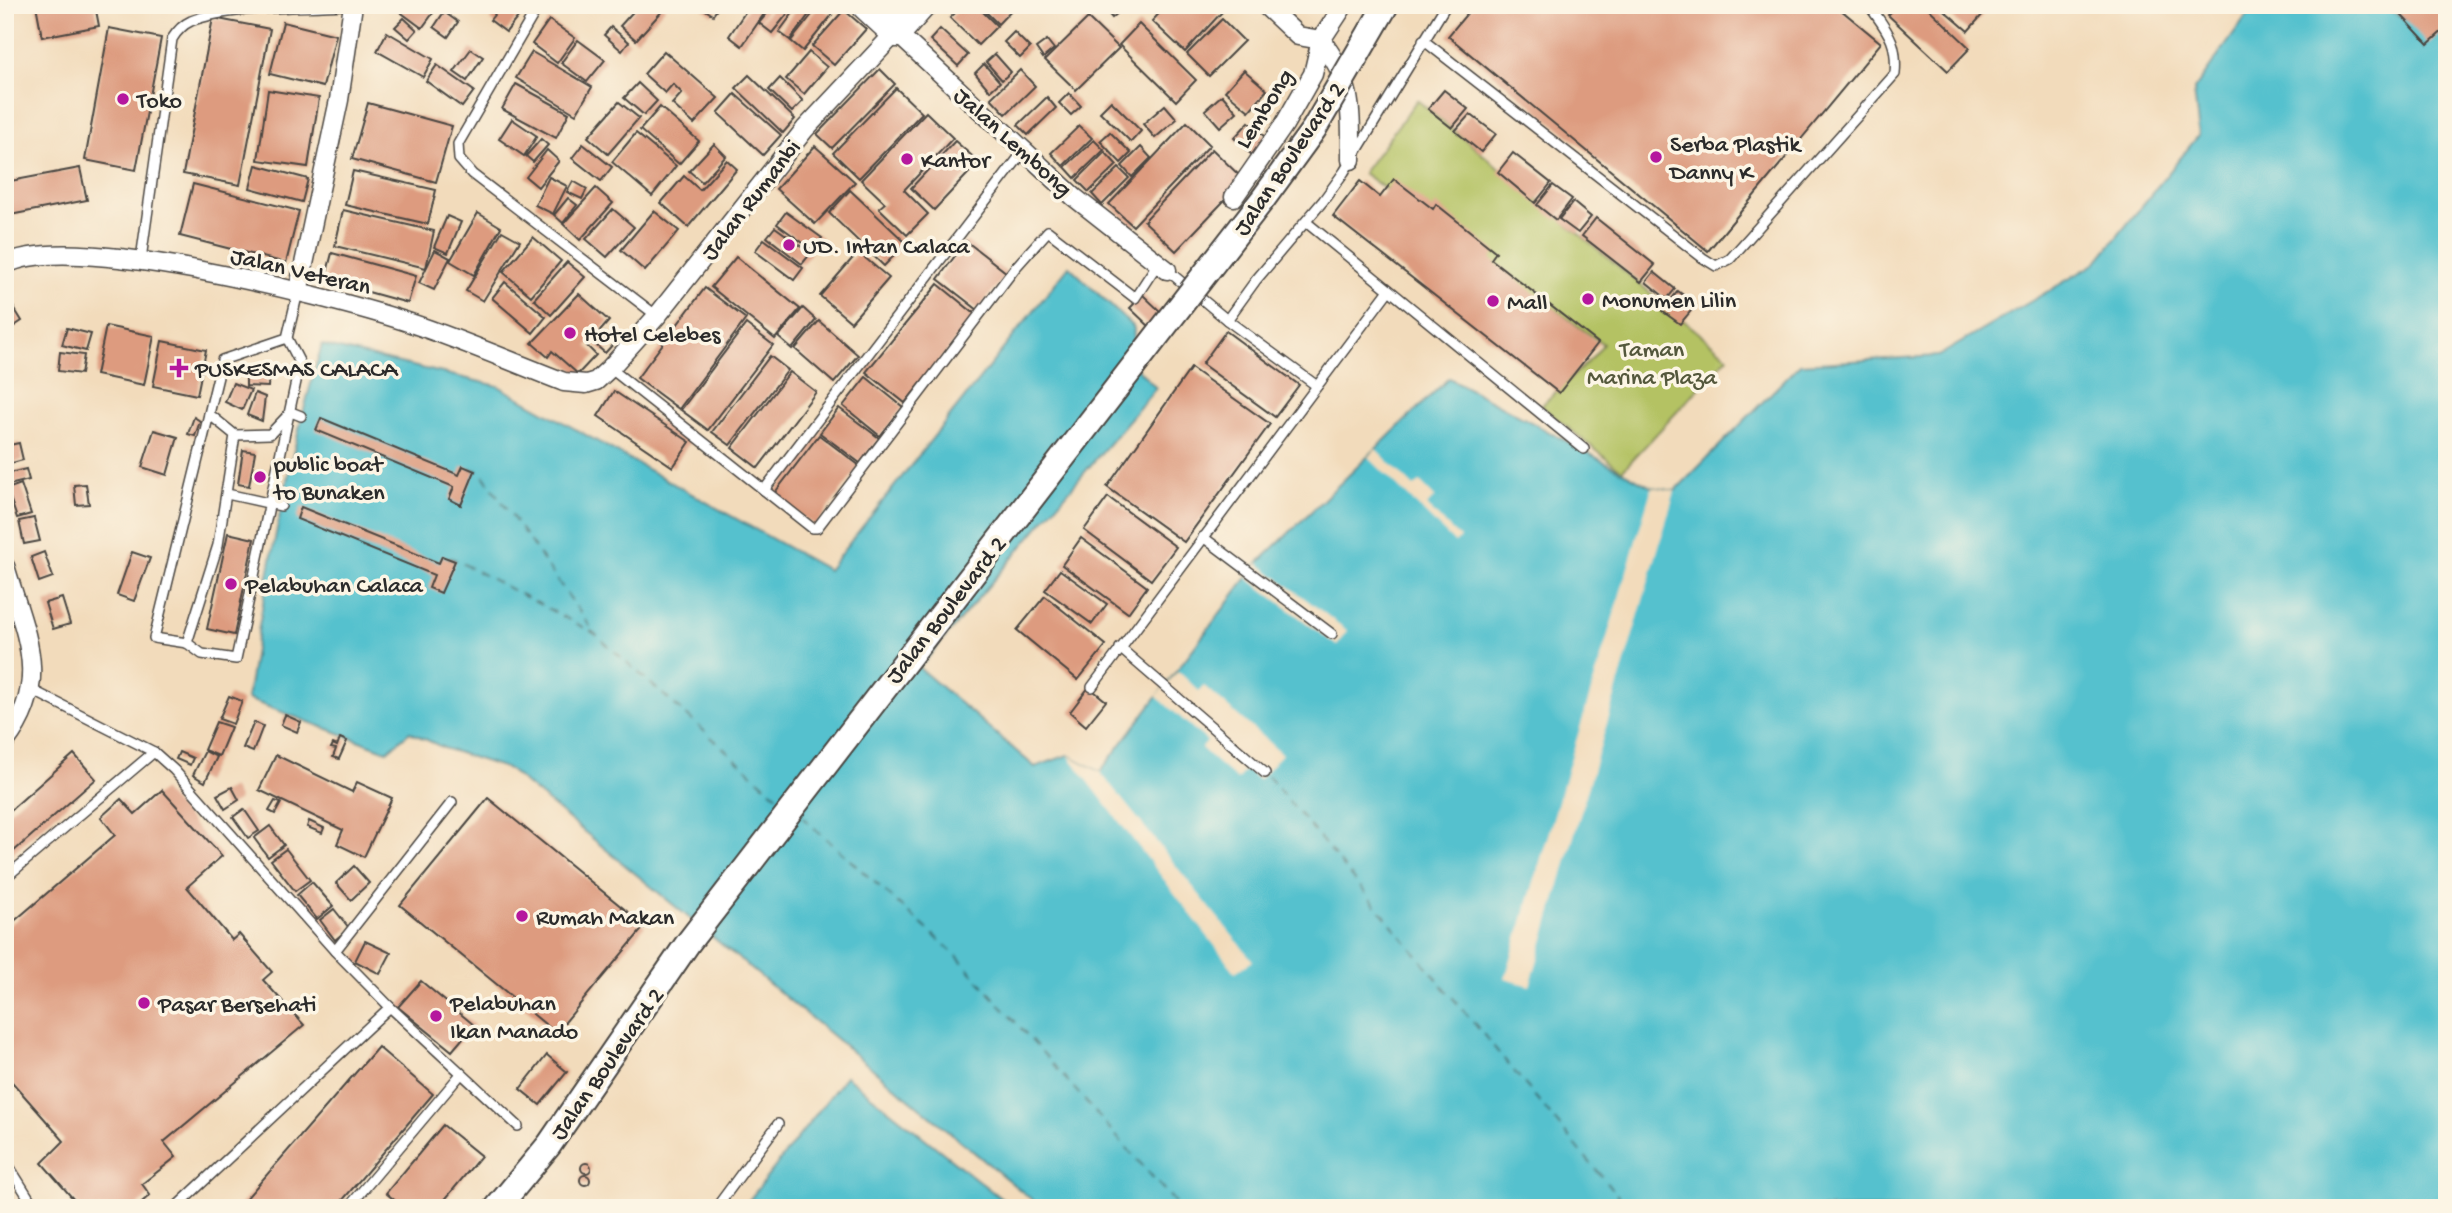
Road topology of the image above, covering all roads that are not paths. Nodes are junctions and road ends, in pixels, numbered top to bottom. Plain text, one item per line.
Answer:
1 (342, 5) edge
2 (352, 5) edge
3 (539, 5) edge
4 (867, 5) edge
5 (920, 5) edge
6 (1265, 5) edge
7 (1344, 5) edge
8 (1386, 5) edge
9 (1446, 5) edge
10 (1868, 5) edge
11 (896, 32) junction
12 (1321, 40) junction
13 (1423, 40) junction
14 (1023, 152) junction
15 (1351, 160) junction
16 (1234, 197) dead end
17 (1306, 222) junction
18 (141, 260) junction
19 (5, 265) edge
20 (1163, 267) junction
21 (1389, 290) junction
22 (298, 292) junction
23 (657, 316) junction
24 (1227, 320) junction
25 (287, 338) junction
26 (610, 368) junction
27 (577, 385) joint
28 (1317, 386) junction
29 (291, 412) junction
30 (209, 414) junction
31 (301, 416) dead end
32 (235, 435) junction
33 (1584, 449) dead end
34 (764, 490) junction
35 (227, 494) junction
36 (270, 504) junction
37 (281, 506) dead end
38 (1203, 537) junction
39 (5, 566) edge
40 (1332, 634) dead end
41 (187, 643) junction
42 (1120, 648) junction
43 (1092, 687) dead end
44 (32, 690) junction
45 (5, 742) edge
46 (154, 752) junction
47 (1265, 773) dead end
48 (452, 802) dead end
49 (5, 877) edge
50 (335, 951) junction
51 (390, 1007) junction
52 (461, 1074) junction
53 (778, 1124) dead end
54 (517, 1126) dead end
55 (5, 1160) edge
56 (718, 1207) edge
57 (35, 1208) edge
58 (175, 1208) edge
59 (348, 1208) edge
60 (497, 1208) edge

1 - 18 lane
2 - 22 street
3 - 23 lane
4 - 11 highway, Jalan Lembong
5 - 11 highway, Jalan Rumanbi
6 - 12 street
7 - 12 street
8 - 60 main road, Jalan Boulevard 2, bridge
9 - 13 lane
10 - 13 lane
11 - 14 street, Jalan Lembong
11 - 23 street, Jalan Rumanbi
12 - 15 street
12 - 16 street, Lembong
13 - 15 lane
14 - 20 street, Jalan Lembong
14 - 34 lane
15 - 17 lane
17 - 21 lane
17 - 24 lane
18 - 19 street, Jalan Veteran
18 - 22 street, Jalan Veteran
20 - 24 lane
20 - 34 lane
21 - 28 lane
21 - 33 lane
22 - 25 lane
22 - 27 street, Jalan Veteran
23 - 26 street, Jalan Rumanbi
24 - 28 lane
25 - 29 lane
25 - 30 lane
26 - 27 street, Jalan Rumanbi
26 - 34 lane
28 - 38 lane
29 - 31 lane
29 - 32 lane
29 - 36 lane
30 - 32 lane
30 - 41 lane
32 - 35 lane
35 - 36 lane
35 - 41 lane
36 - 37 lane
36 - 41 lane
38 - 40 lane
38 - 42 lane
39 - 44 street
42 - 43 lane
42 - 47 lane
44 - 45 street
44 - 46 lane
46 - 49 lane
46 - 50 lane
48 - 50 lane
50 - 51 lane
51 - 52 lane
51 - 58 lane
52 - 54 lane
52 - 59 lane
53 - 56 lane
55 - 57 lane

